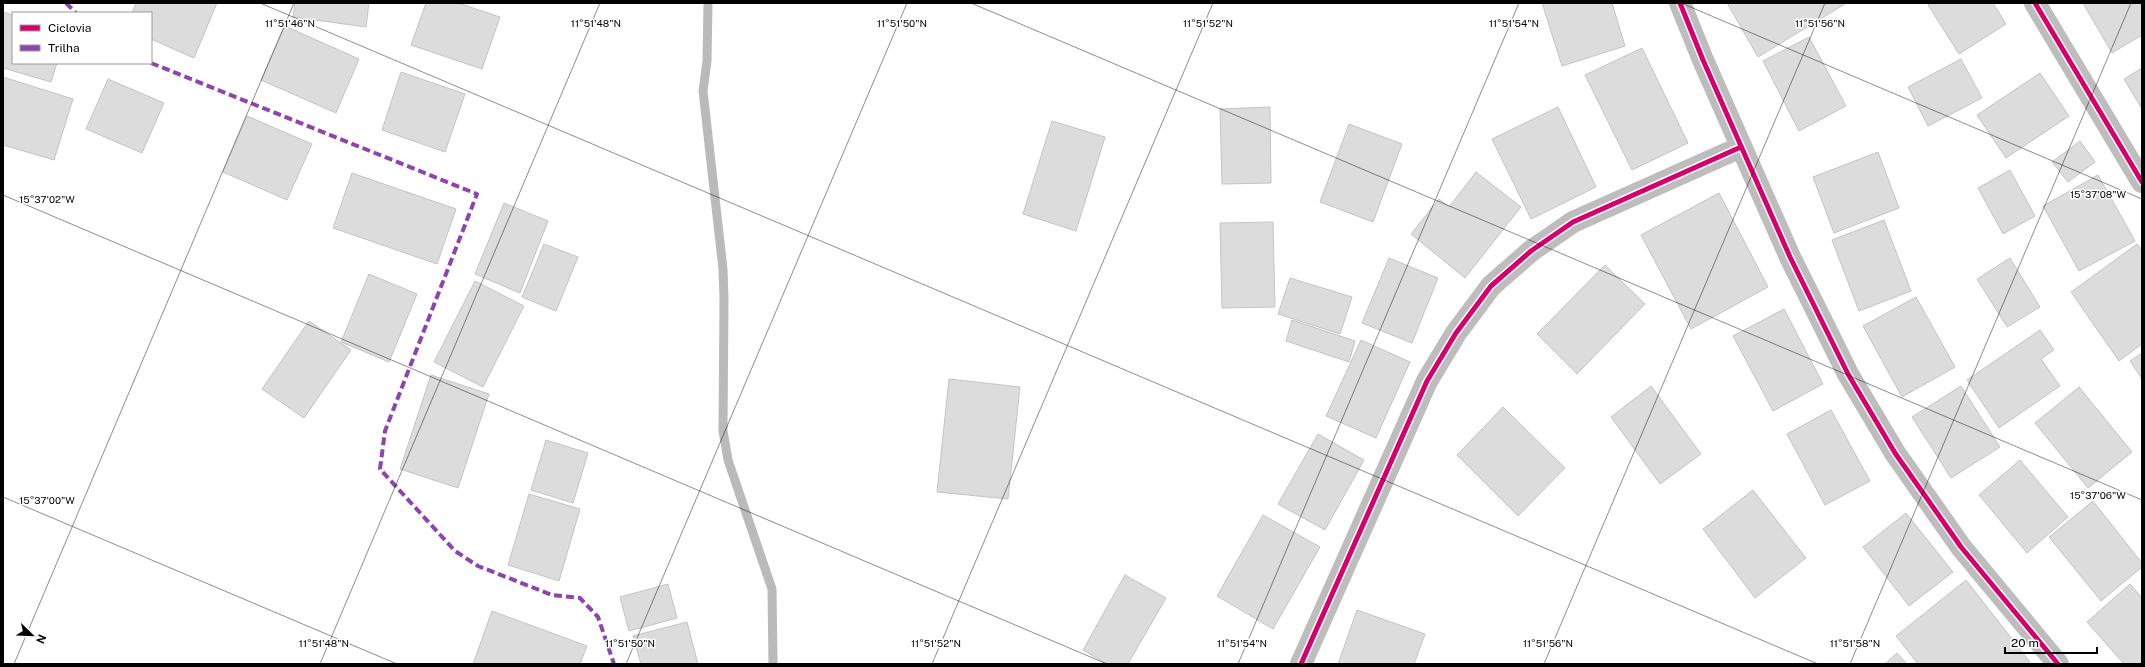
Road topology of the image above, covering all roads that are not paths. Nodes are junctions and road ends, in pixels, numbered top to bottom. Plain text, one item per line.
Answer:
1 (1680, 3) edge
2 (2035, 3) edge
3 (1741, 147) junction
4 (2142, 182) edge
5 (1301, 664) edge
6 (2058, 664) edge

1 - 3 street
2 - 4 street
3 - 5 street
3 - 6 street

